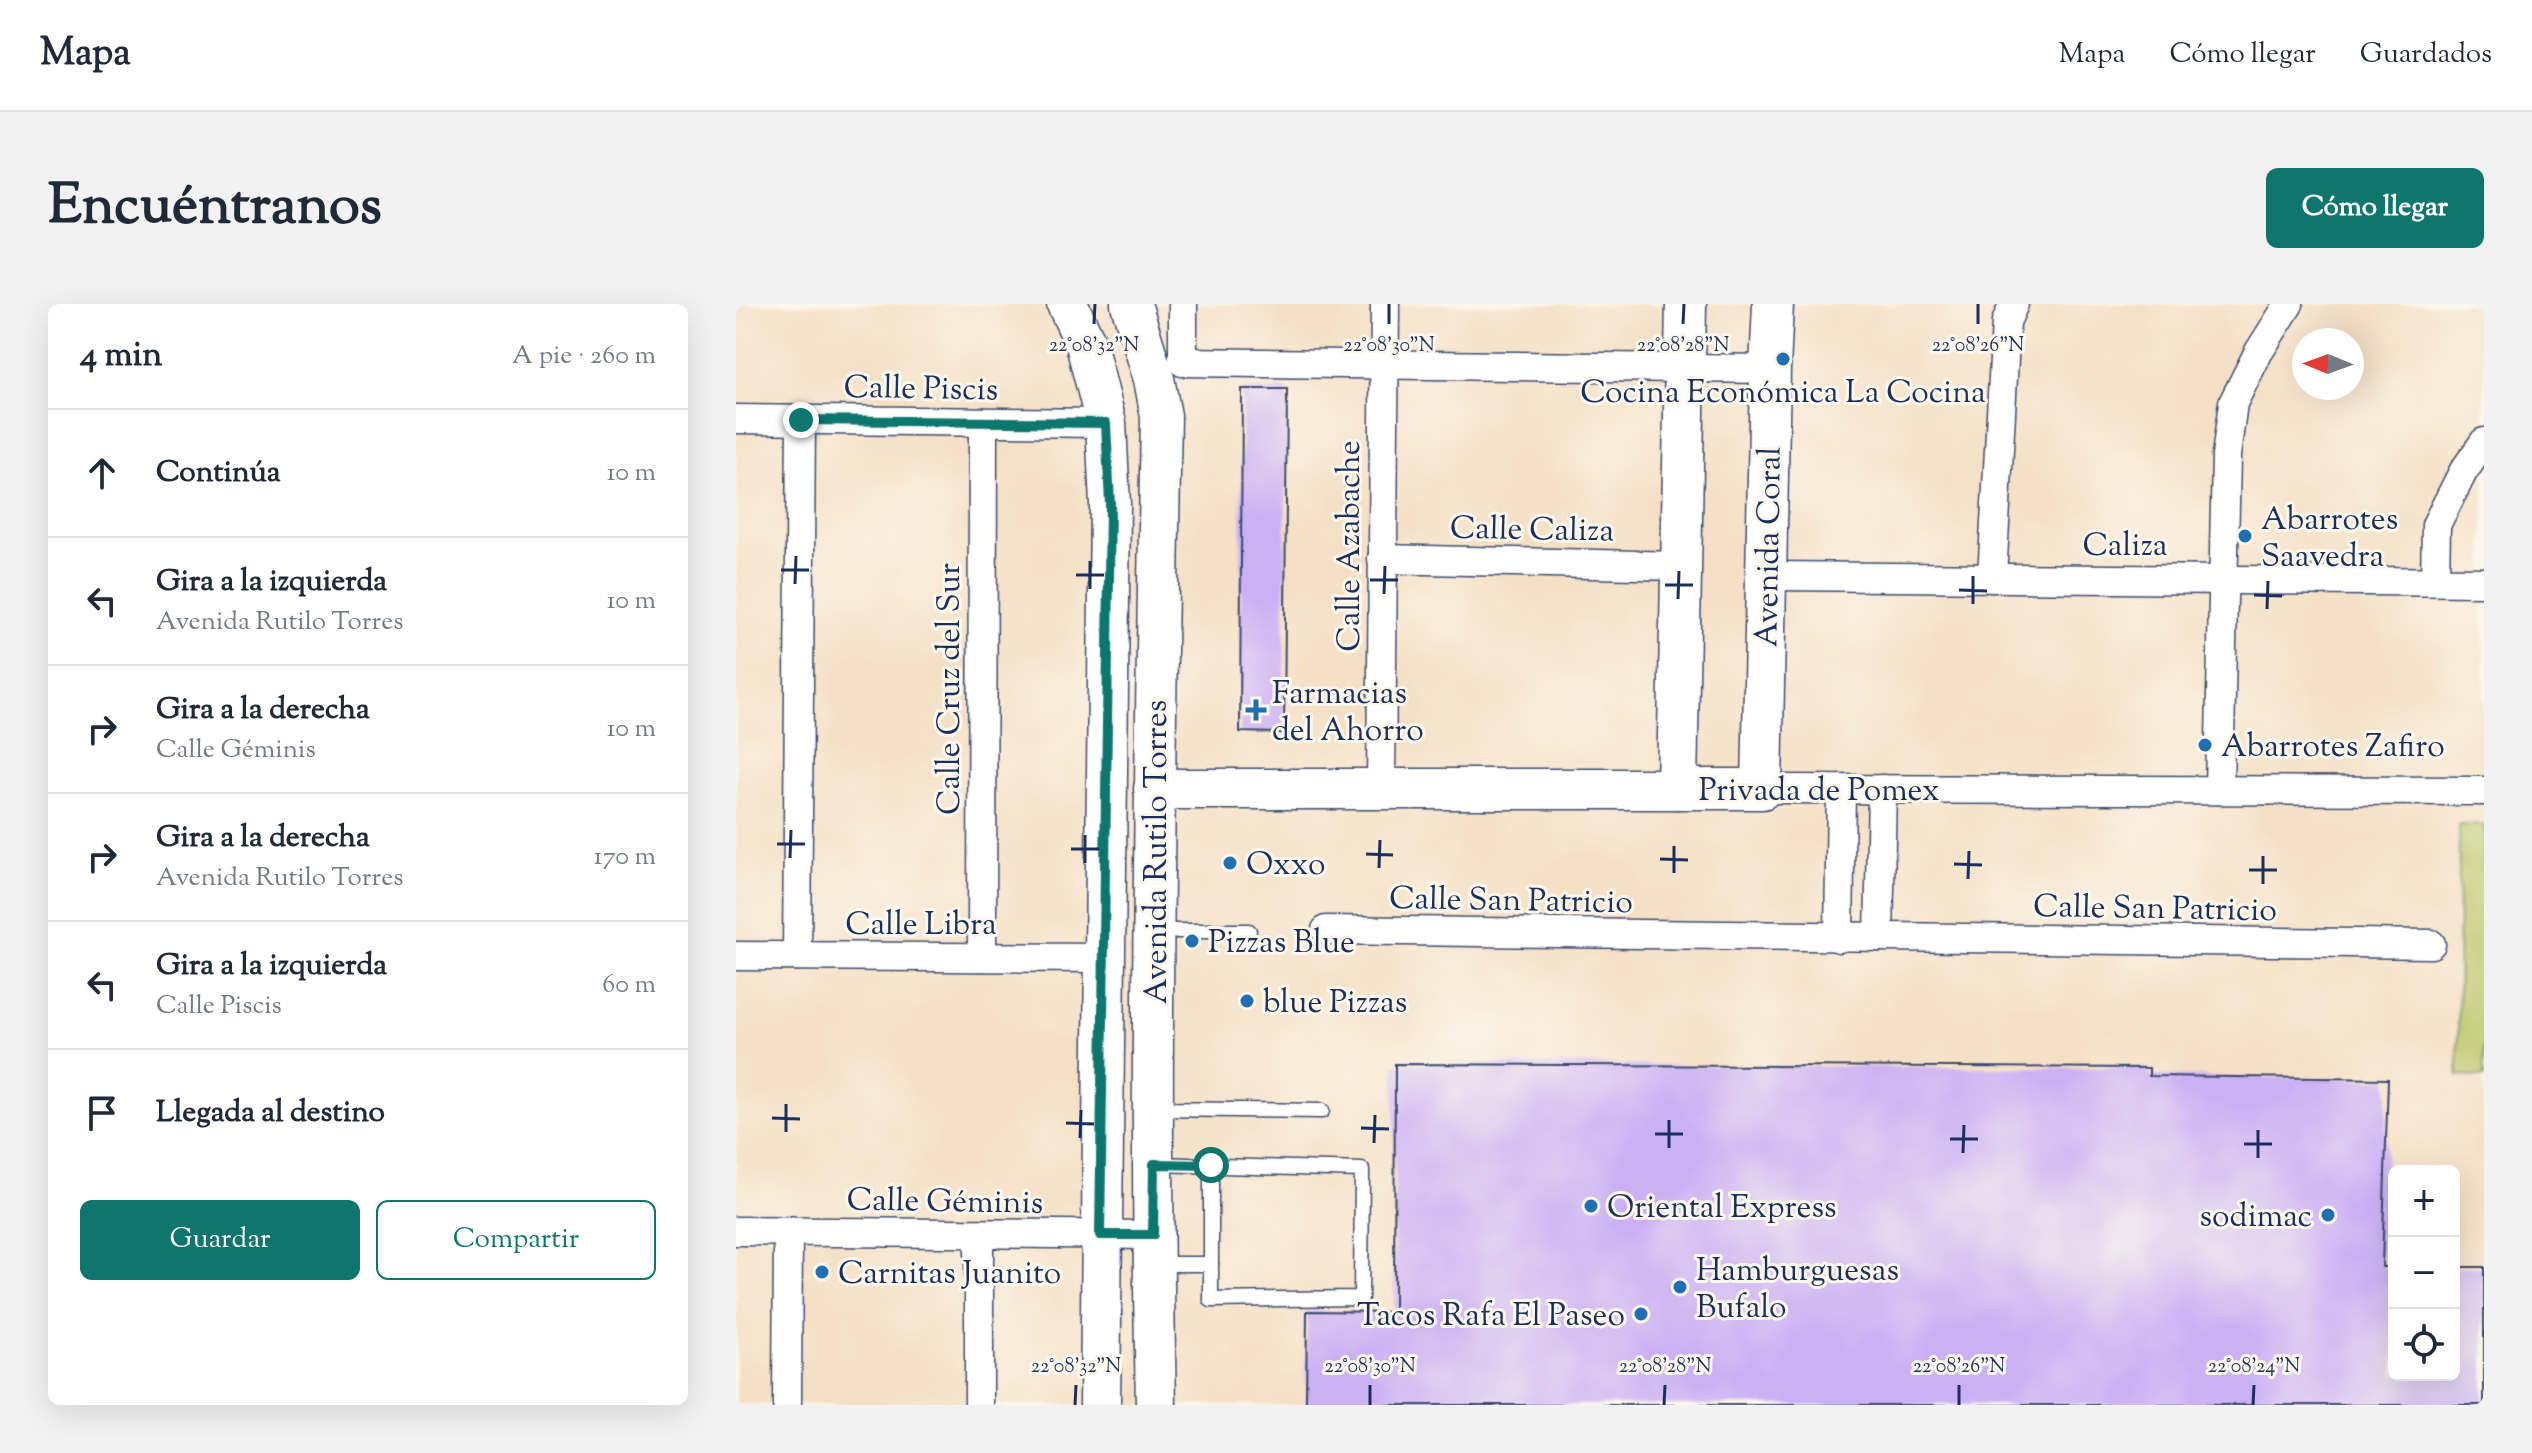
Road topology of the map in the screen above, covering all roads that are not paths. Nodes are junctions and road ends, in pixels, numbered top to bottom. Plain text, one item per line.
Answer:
1 (1067, 304) edge
2 (1131, 304) edge
3 (1183, 304) edge
4 (1385, 304) edge
5 (1686, 304) edge
6 (1773, 304) edge
7 (2014, 304) edge
8 (2289, 304) edge
9 (1383, 365) junction
10 (1684, 369) junction
11 (1770, 369) junction
12 (1169, 371) junction
13 (736, 419) edge
14 (801, 420) junction
15 (983, 422) junction
16 (1106, 423) junction
17 (2484, 442) edge
18 (1382, 559) junction
19 (1680, 566) junction
20 (1766, 576) junction
21 (1992, 578) junction
22 (2223, 578) junction
23 (2435, 581) junction
24 (2484, 582) edge
25 (1154, 789) junction
26 (1381, 789) junction
27 (1677, 789) junction
28 (1762, 789) junction
29 (1882, 789) junction
30 (1841, 790) junction
31 (2219, 790) junction
32 (2484, 791) edge
33 (1326, 930) dead end
34 (1155, 931) junction
35 (1249, 931) dead end
36 (1879, 937) junction
37 (1839, 938) junction
38 (2431, 944) dead end
39 (736, 956) edge
40 (797, 956) junction
41 (982, 957) junction
42 (1105, 958) junction
43 (1154, 1109) junction
44 (1322, 1111) dead end
45 (1154, 1164) junction
46 (1211, 1165) junction
47 (736, 1231) edge
48 (788, 1232) junction
49 (979, 1234) junction
50 (1100, 1235) junction
51 (1153, 1250) junction
52 (1211, 1264) junction
53 (787, 1405) edge
54 (979, 1405) edge
55 (1100, 1405) edge
56 (1156, 1405) edge

1 - 16 main road, Avenida Rutilo Torres
2 - 12 main road, Avenida Rutilo Torres
3 - 12 street
4 - 9 street, Calle Azabache
5 - 10 main road
6 - 11 main road, Avenida Coral
7 - 21 street
8 - 22 street
9 - 10 street
9 - 12 street
9 - 18 street, Calle Azabache
10 - 11 street
10 - 19 main road
11 - 20 main road, Avenida Coral
12 - 25 main road, Avenida Rutilo Torres
13 - 14 street, Calle Piscis
14 - 15 street, Calle Piscis
14 - 40 street
15 - 16 street, Calle Piscis
15 - 41 street, Calle Cruz del Sur
16 - 42 main road, Avenida Rutilo Torres
17 - 23 street
18 - 19 street, Calle Caliza
18 - 26 street, Calle Azabache
19 - 27 main road
20 - 21 street, Caliza
20 - 28 main road, Avenida Coral
21 - 22 street, Caliza
22 - 23 street, Caliza
22 - 31 street
23 - 24 street, Caliza
25 - 26 main road, Privada de Pomex
25 - 34 main road, Avenida Rutilo Torres
26 - 27 main road, Privada de Pomex
27 - 28 main road, Privada de Pomex
28 - 30 street, Privada de Pomex
29 - 30 street, Privada de Pomex
29 - 31 street, Privada de Pomex
29 - 36 street
30 - 37 street
31 - 32 street, Privada de Pomex
33 - 37 street, Calle San Patricio
34 - 35 lane
34 - 43 main road, Avenida Rutilo Torres
36 - 37 street, Calle San Patricio
36 - 38 street, Calle San Patricio
39 - 40 street, Calle Libra
40 - 41 street, Calle Libra
41 - 42 street, Calle Libra
42 - 50 main road, Avenida Rutilo Torres
43 - 44 lane
43 - 45 main road, Avenida Rutilo Torres
45 - 46 lane
45 - 51 main road, Avenida Rutilo Torres
46 - 52 lane
46 - 52 lane
47 - 48 street, Calle Géminis
48 - 49 street, Calle Géminis
48 - 53 street
49 - 50 street, Calle Géminis
49 - 54 street
50 - 51 street, Calle Géminis
50 - 55 main road, Avenida Rutilo Torres
51 - 52 lane
51 - 56 main road, Avenida Rutilo Torres

